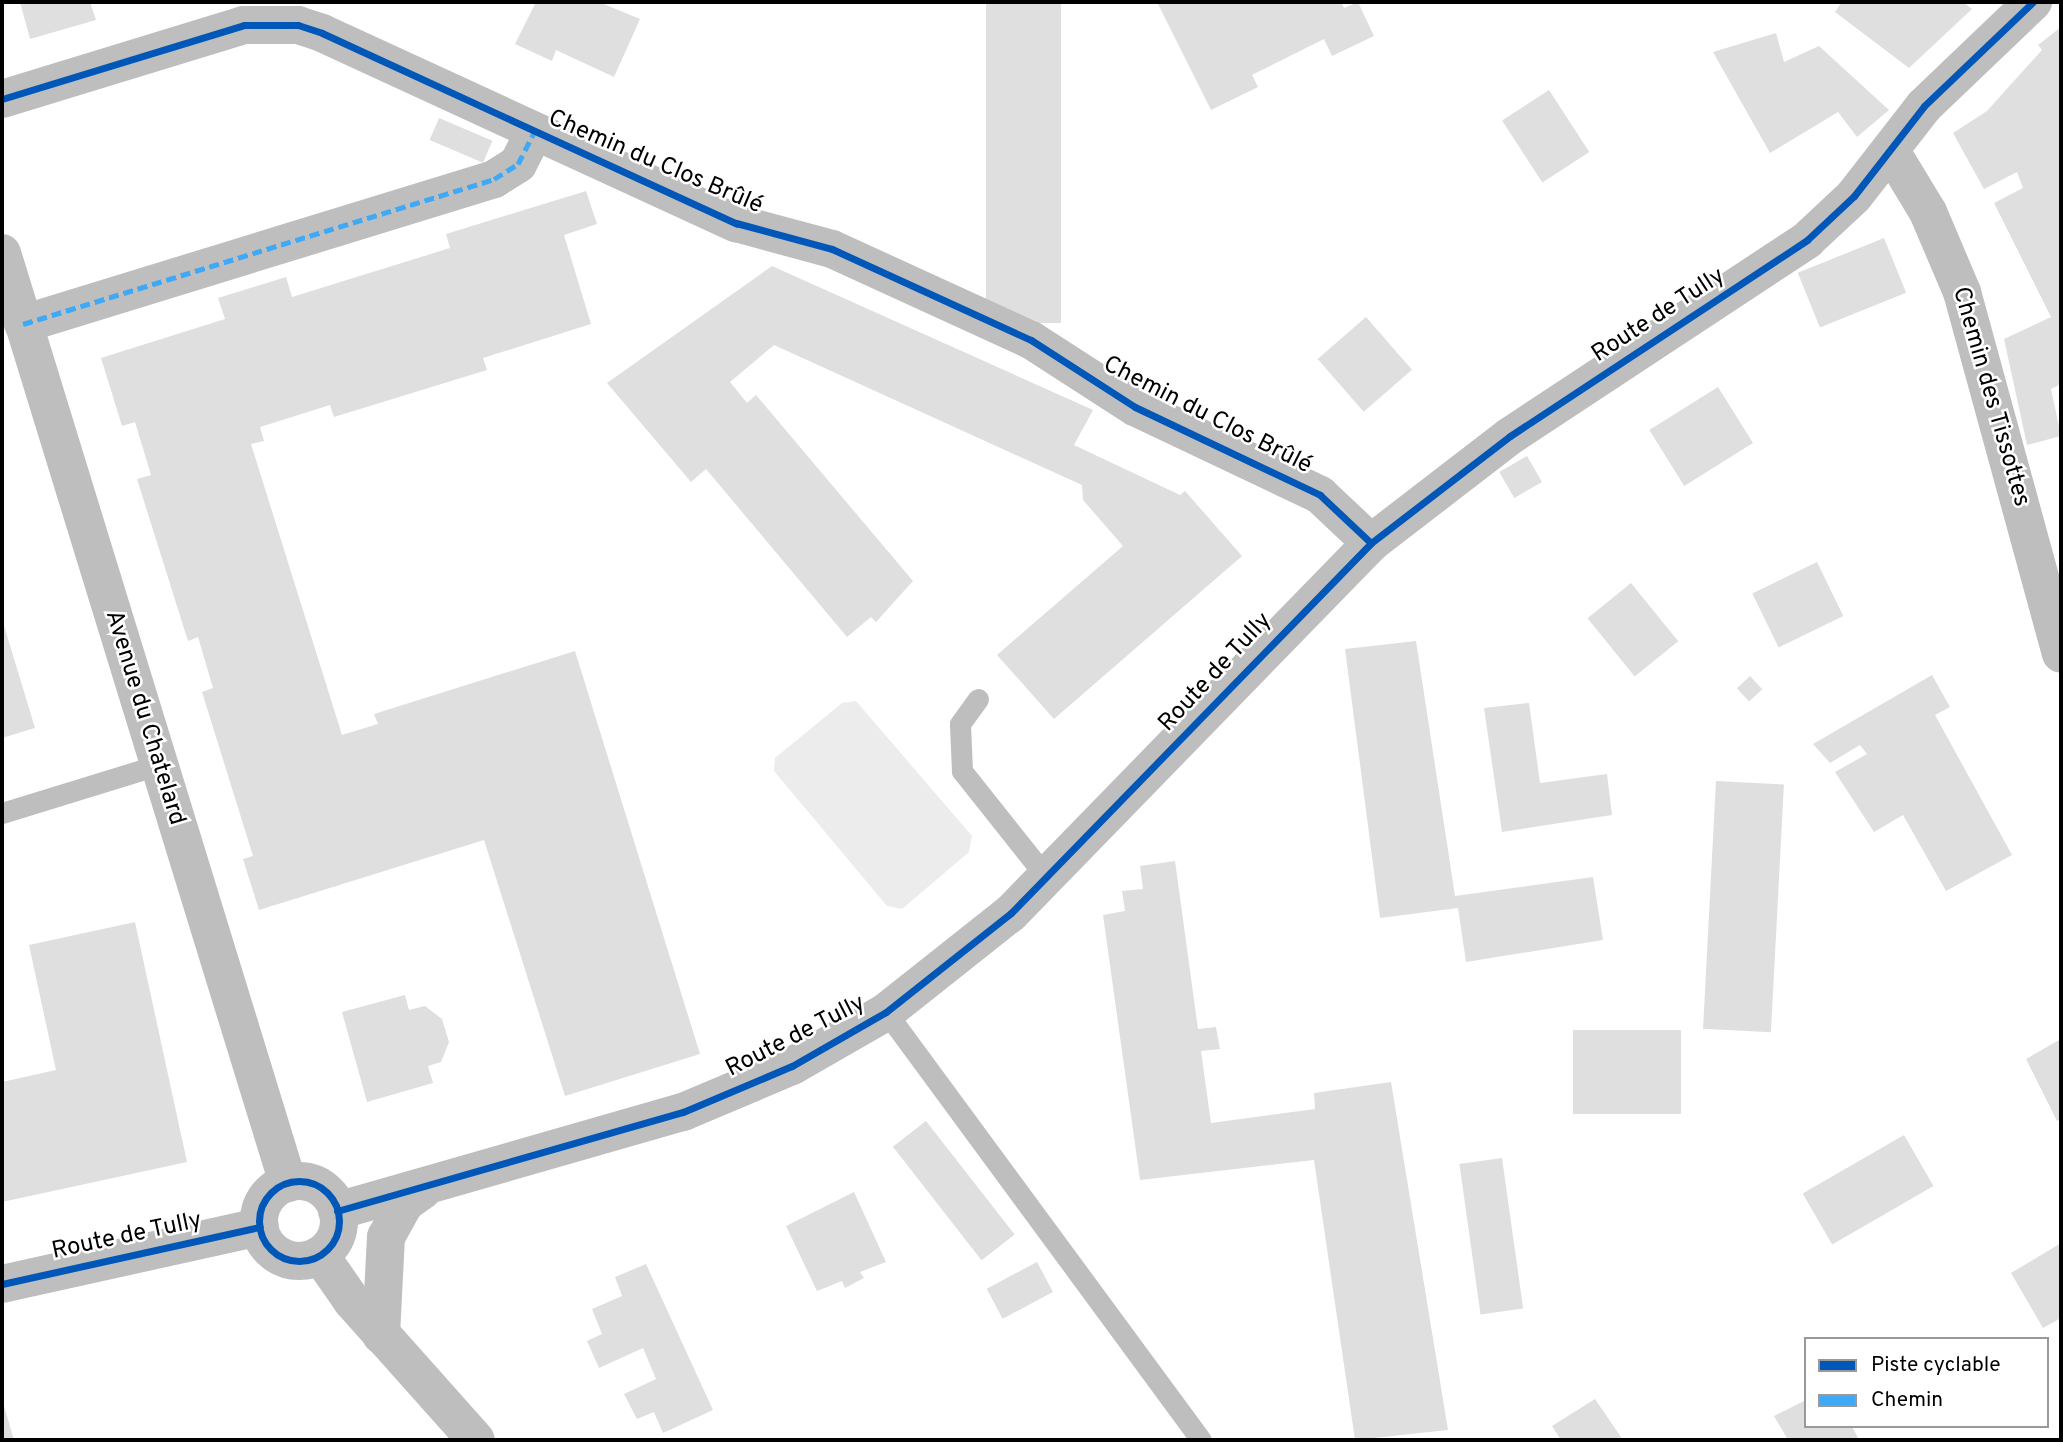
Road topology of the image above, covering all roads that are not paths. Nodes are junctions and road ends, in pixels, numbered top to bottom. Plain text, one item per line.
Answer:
1 (2033, 2) edge
2 (2, 99) edge
3 (534, 133) junction
4 (1891, 151) junction
5 (2, 253) edge
6 (23, 324) junction
7 (1371, 543) junction
8 (2061, 654) edge
9 (978, 699) dead end
10 (158, 765) junction
11 (2, 813) edge
12 (1047, 878) junction
13 (886, 1012) junction
14 (288, 1183) junction
15 (423, 1190) junction
16 (337, 1211) junction
17 (260, 1227) junction
18 (320, 1255) junction
19 (2, 1284) edge
20 (382, 1335) junction
21 (476, 1440) edge
22 (1201, 1440) edge

1 - 4 street, Route de Tully
2 - 3 street, Chemin du Clos Brûlé
3 - 6 street
3 - 7 street, Chemin du Clos Brûlé
4 - 7 street, Route de Tully
4 - 8 street, Chemin des Tissottes
5 - 6 street, Avenue du Chatelard
6 - 10 street, Avenue du Chatelard
7 - 12 street, Route de Tully
9 - 12 lane
10 - 11 lane
10 - 14 street, Avenue du Chatelard
12 - 13 street, Route de Tully
13 - 15 street, Route de Tully
13 - 22 lane
14 - 16 street
14 - 17 street
15 - 16 street, Route de Tully
15 - 20 street
16 - 18 street
17 - 18 street
17 - 19 street, Route de Tully
18 - 20 street
20 - 21 street

